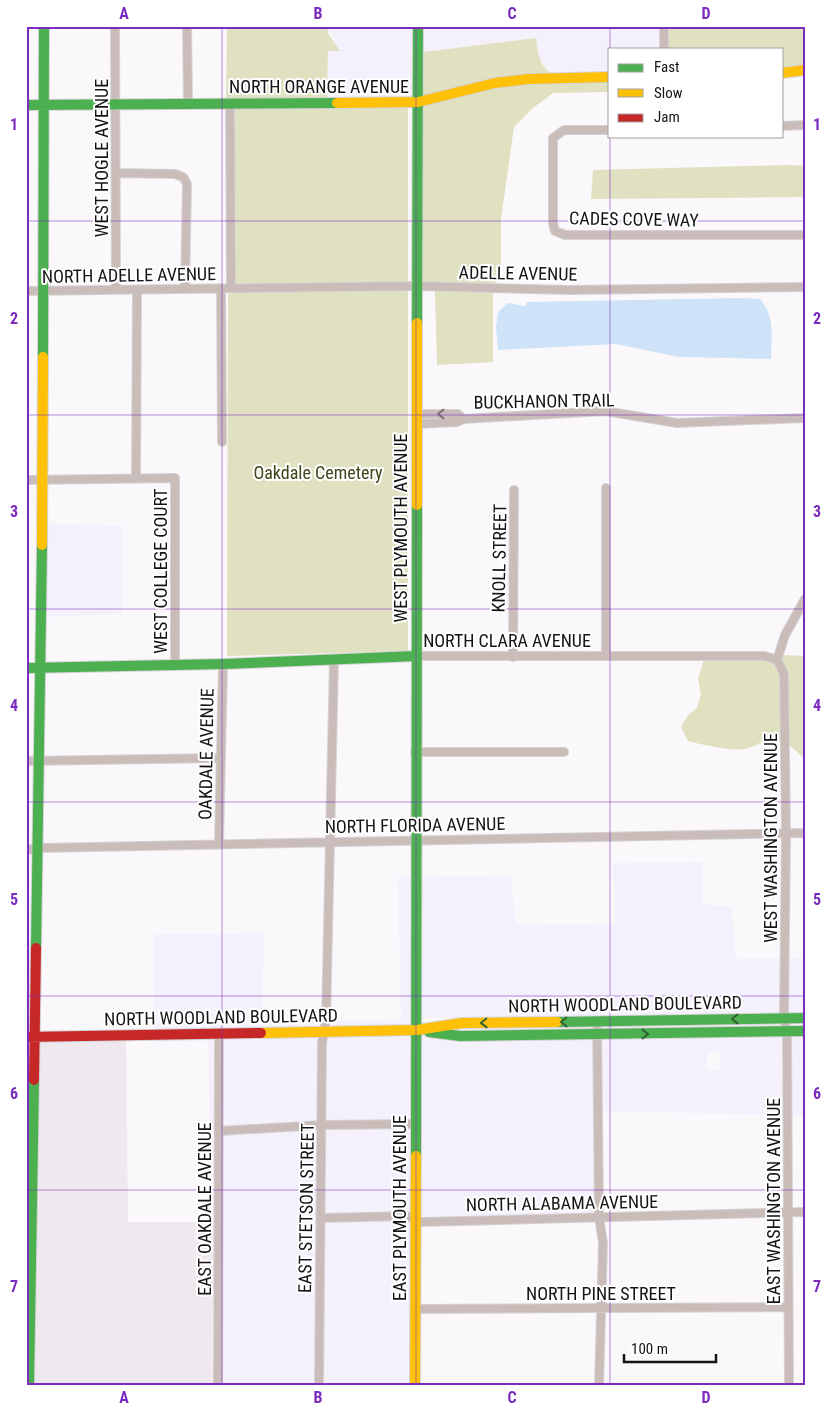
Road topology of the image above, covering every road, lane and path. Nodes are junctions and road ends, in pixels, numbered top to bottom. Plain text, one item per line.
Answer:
1 (44, 26) edge
2 (115, 26) edge
3 (187, 26) edge
4 (418, 26) edge
5 (664, 26) edge
6 (664, 48) edge
7 (805, 70) edge
8 (784, 73) edge
9 (608, 77) edge
10 (418, 102) junction
11 (188, 103) junction
12 (230, 103) junction
13 (26, 105) edge
14 (44, 105) junction
15 (116, 105) junction
16 (805, 125) edge
17 (784, 126) edge
18 (608, 130) edge
19 (116, 173) junction
20 (805, 235) edge
21 (417, 286) junction
22 (805, 287) edge
23 (185, 288) junction
24 (221, 288) junction
25 (231, 288) junction
26 (116, 289) junction
27 (137, 290) junction
28 (26, 291) edge
29 (44, 291) junction
30 (805, 418) edge
31 (417, 419) junction
32 (222, 442) dead end
33 (136, 477) junction
34 (26, 480) edge
35 (43, 480) junction
36 (606, 488) dead end
37 (514, 490) dead end
38 (805, 599) edge
39 (416, 656) junction
40 (606, 656) junction
41 (513, 657) junction
42 (334, 660) junction
43 (777, 660) junction
44 (175, 664) junction
45 (223, 664) junction
46 (26, 668) edge
47 (40, 668) junction
48 (416, 752) junction
49 (564, 752) dead end
50 (220, 758) junction
51 (26, 761) edge
52 (38, 761) junction
53 (786, 833) junction
54 (805, 833) edge
55 (416, 839) junction
56 (329, 842) junction
57 (219, 843) junction
58 (32, 850) edge
59 (31, 941) edge
60 (784, 1018) junction
61 (805, 1018) edge
62 (597, 1021) junction
63 (417, 1030) junction
64 (805, 1031) edge
65 (324, 1032) junction
66 (787, 1032) junction
67 (219, 1034) junction
68 (596, 1035) junction
69 (30, 1037) edge
70 (416, 1124) junction
71 (322, 1125) junction
72 (219, 1131) junction
73 (805, 1212) edge
74 (787, 1213) junction
75 (599, 1217) junction
76 (321, 1218) junction
77 (416, 1219) junction
78 (28, 1267) edge
79 (788, 1307) junction
80 (602, 1308) junction
81 (415, 1309) junction
82 (29, 1385) edge
83 (218, 1385) edge
84 (319, 1385) edge
85 (415, 1385) edge
86 (599, 1385) edge
87 (790, 1385) edge

1 - 14 main road
2 - 15 street, WEST HOGLE AVENUE
3 - 11 street
4 - 10 main road, WEST PLYMOUTH AVENUE
5 - 6 street
7 - 8 main road
9 - 10 main road, NORTH ORANGE AVENUE
10 - 12 main road, NORTH ORANGE AVENUE
10 - 21 main road, WEST PLYMOUTH AVENUE
11 - 12 main road, NORTH ORANGE AVENUE
11 - 15 main road, NORTH ORANGE AVENUE
12 - 25 street
13 - 14 main road, NORTH ORANGE AVENUE
14 - 15 main road, NORTH ORANGE AVENUE
14 - 29 main road
15 - 19 street, WEST HOGLE AVENUE
16 - 17 street
18 - 20 street, CADES COVE WAY
19 - 23 street
19 - 26 street, WEST HOGLE AVENUE
21 - 22 street, ADELLE AVENUE
21 - 25 street, ADELLE AVENUE
21 - 31 main road, WEST PLYMOUTH AVENUE
23 - 24 street, NORTH ADELLE AVENUE
23 - 27 street, NORTH ADELLE AVENUE
24 - 25 street, NORTH ADELLE AVENUE
24 - 32 street
26 - 27 street, NORTH ADELLE AVENUE
26 - 29 street, NORTH ADELLE AVENUE
27 - 33 street
28 - 29 street, NORTH ADELLE AVENUE
29 - 35 main road
30 - 31 street, BUCKHANON TRAIL
31 - 39 main road, WEST PLYMOUTH AVENUE
33 - 35 street
33 - 44 street, WEST COLLEGE COURT
34 - 35 street
35 - 47 main road
36 - 40 street
37 - 41 street, KNOLL STREET
38 - 43 street
39 - 41 street, NORTH CLARA AVENUE
39 - 42 main road, NORTH CLARA AVENUE
39 - 48 main road, WEST PLYMOUTH AVENUE
40 - 41 street, NORTH CLARA AVENUE
40 - 43 street, NORTH CLARA AVENUE
42 - 45 main road, NORTH CLARA AVENUE
42 - 56 street, EAST STETSON STREET
43 - 53 street, WEST WASHINGTON AVENUE
44 - 45 main road, NORTH CLARA AVENUE
44 - 47 main road, NORTH CLARA AVENUE
45 - 50 street, OAKDALE AVENUE
46 - 47 main road, NORTH CLARA AVENUE
47 - 52 main road
48 - 49 street
48 - 55 main road, WEST PLYMOUTH AVENUE
50 - 52 street
50 - 57 street, OAKDALE AVENUE
51 - 52 street
52 - 58 main road
53 - 54 street, NORTH FLORIDA AVENUE
53 - 55 street, NORTH FLORIDA AVENUE
53 - 60 street, WEST WASHINGTON AVENUE
55 - 56 street, NORTH FLORIDA AVENUE
55 - 63 main road, WEST PLYMOUTH AVENUE
56 - 57 street, NORTH FLORIDA AVENUE
56 - 65 street, EAST STETSON STREET
57 - 58 street, NORTH FLORIDA AVENUE
58 - 59 main road
59 - 69 main road
60 - 61 main road, NORTH WOODLAND BOULEVARD
60 -> 62 main road, NORTH WOODLAND BOULEVARD
60 - 66 street, EAST WASHINGTON AVENUE
62 -> 63 main road, NORTH WOODLAND BOULEVARD
62 - 68 street
63 - 65 main road, NORTH WOODLAND BOULEVARD
63 - 68 main road, NORTH WOODLAND BOULEVARD
63 - 70 main road, EAST PLYMOUTH AVENUE
64 - 66 main road, NORTH WOODLAND BOULEVARD
65 - 67 main road, NORTH WOODLAND BOULEVARD
65 - 71 street, EAST STETSON STREET
68 -> 66 main road, NORTH WOODLAND BOULEVARD
66 - 74 street, EAST WASHINGTON AVENUE
67 - 69 main road, NORTH WOODLAND BOULEVARD
67 - 72 street, EAST OAKDALE AVENUE
68 - 75 street
69 - 78 main road
70 - 71 street
70 - 77 main road, EAST PLYMOUTH AVENUE
71 - 72 street
71 - 76 street, EAST STETSON STREET
72 - 83 street, EAST OAKDALE AVENUE
73 - 74 street, NORTH ALABAMA AVENUE
74 - 75 street, NORTH ALABAMA AVENUE
74 - 79 street, EAST WASHINGTON AVENUE
75 - 77 street, NORTH ALABAMA AVENUE
75 - 80 street
76 - 77 street, NORTH ALABAMA AVENUE
76 - 84 street, EAST STETSON STREET
77 - 81 main road, EAST PLYMOUTH AVENUE
78 - 82 main road
79 - 80 street, NORTH PINE STREET
79 - 87 street, EAST WASHINGTON AVENUE
80 - 81 street, NORTH PINE STREET
80 - 86 street
81 - 85 main road, EAST PLYMOUTH AVENUE

